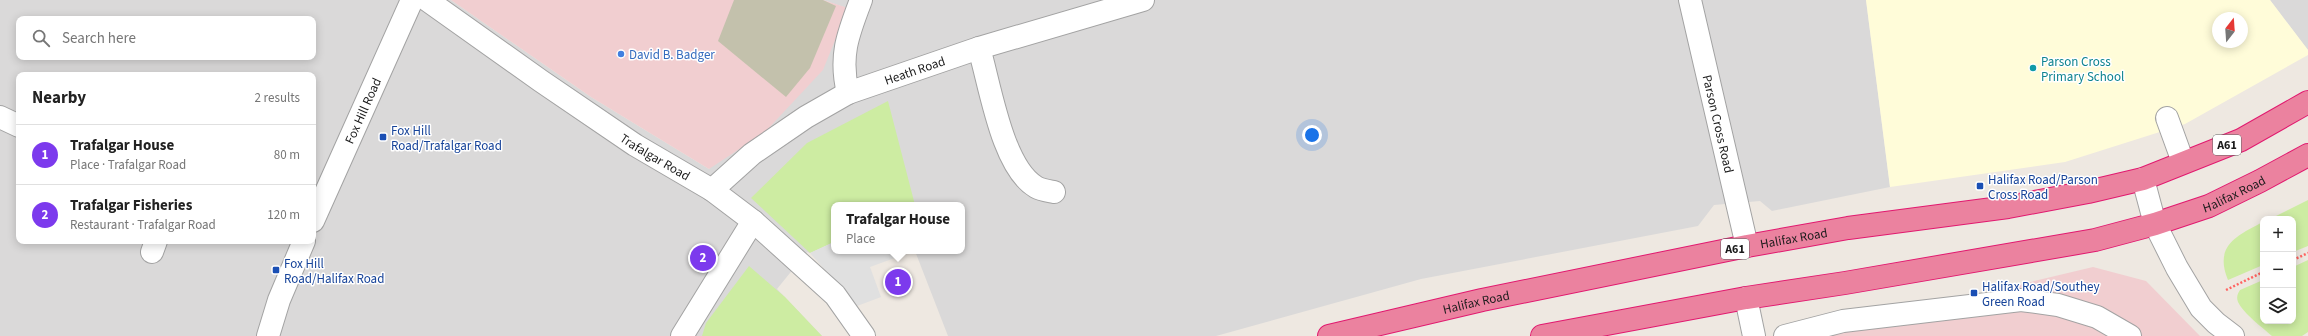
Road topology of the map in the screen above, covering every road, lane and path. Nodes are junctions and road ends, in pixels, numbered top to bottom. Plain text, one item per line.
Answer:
1 (412, 0) edge
2 (427, 0) edge
3 (862, 0) edge
4 (1143, 0) edge
5 (1690, 0) edge
6 (980, 48) junction
7 (848, 93) junction
8 (2308, 102) edge
9 (0, 117) edge
10 (2166, 118) dead end
11 (16, 125) edge
12 (2308, 155) edge
13 (2184, 162) junction
14 (2143, 179) junction
15 (712, 190) junction
16 (1054, 192) dead end
17 (316, 214) edge
18 (753, 221) junction
19 (2155, 224) junction
20 (303, 244) edge
21 (1747, 246) junction
22 (2308, 253) edge
23 (2296, 259) edge
24 (2260, 273) edge
25 (1746, 298) junction
26 (2201, 308) junction
27 (268, 336) edge
28 (682, 336) edge
29 (864, 336) edge
30 (1329, 336) edge
31 (1542, 336) edge
32 (1754, 336) edge
33 (1785, 336) edge
34 (2130, 336) edge
35 (2233, 336) edge

1 - 17 street, Fox Hill Road
2 - 15 street, Trafalgar Road
3 - 7 street
4 - 6 street, Heath Road
5 - 21 street, Parson Cross Road
6 - 7 street, Heath Road
6 - 16 street
7 - 15 street, Heath Road
8 - 13 highway, Halifax Road / A61
9 - 11 street
10 - 13 street
12 - 19 highway, Halifax Road
13 - 14 highway, Halifax Road / A61
14 - 19 street
14 - 21 highway, Halifax Road / A61
15 - 18 street, Trafalgar Road
18 - 28 street
18 - 29 street, Trafalgar Road
19 - 25 highway, Halifax Road
19 - 26 street
20 - 27 street
21 - 30 highway, Halifax Road / A61
22 - 23 path
24 - 26 path
25 - 31 highway, Halifax Road
25 - 32 street
26 - 35 street
33 - 34 street

